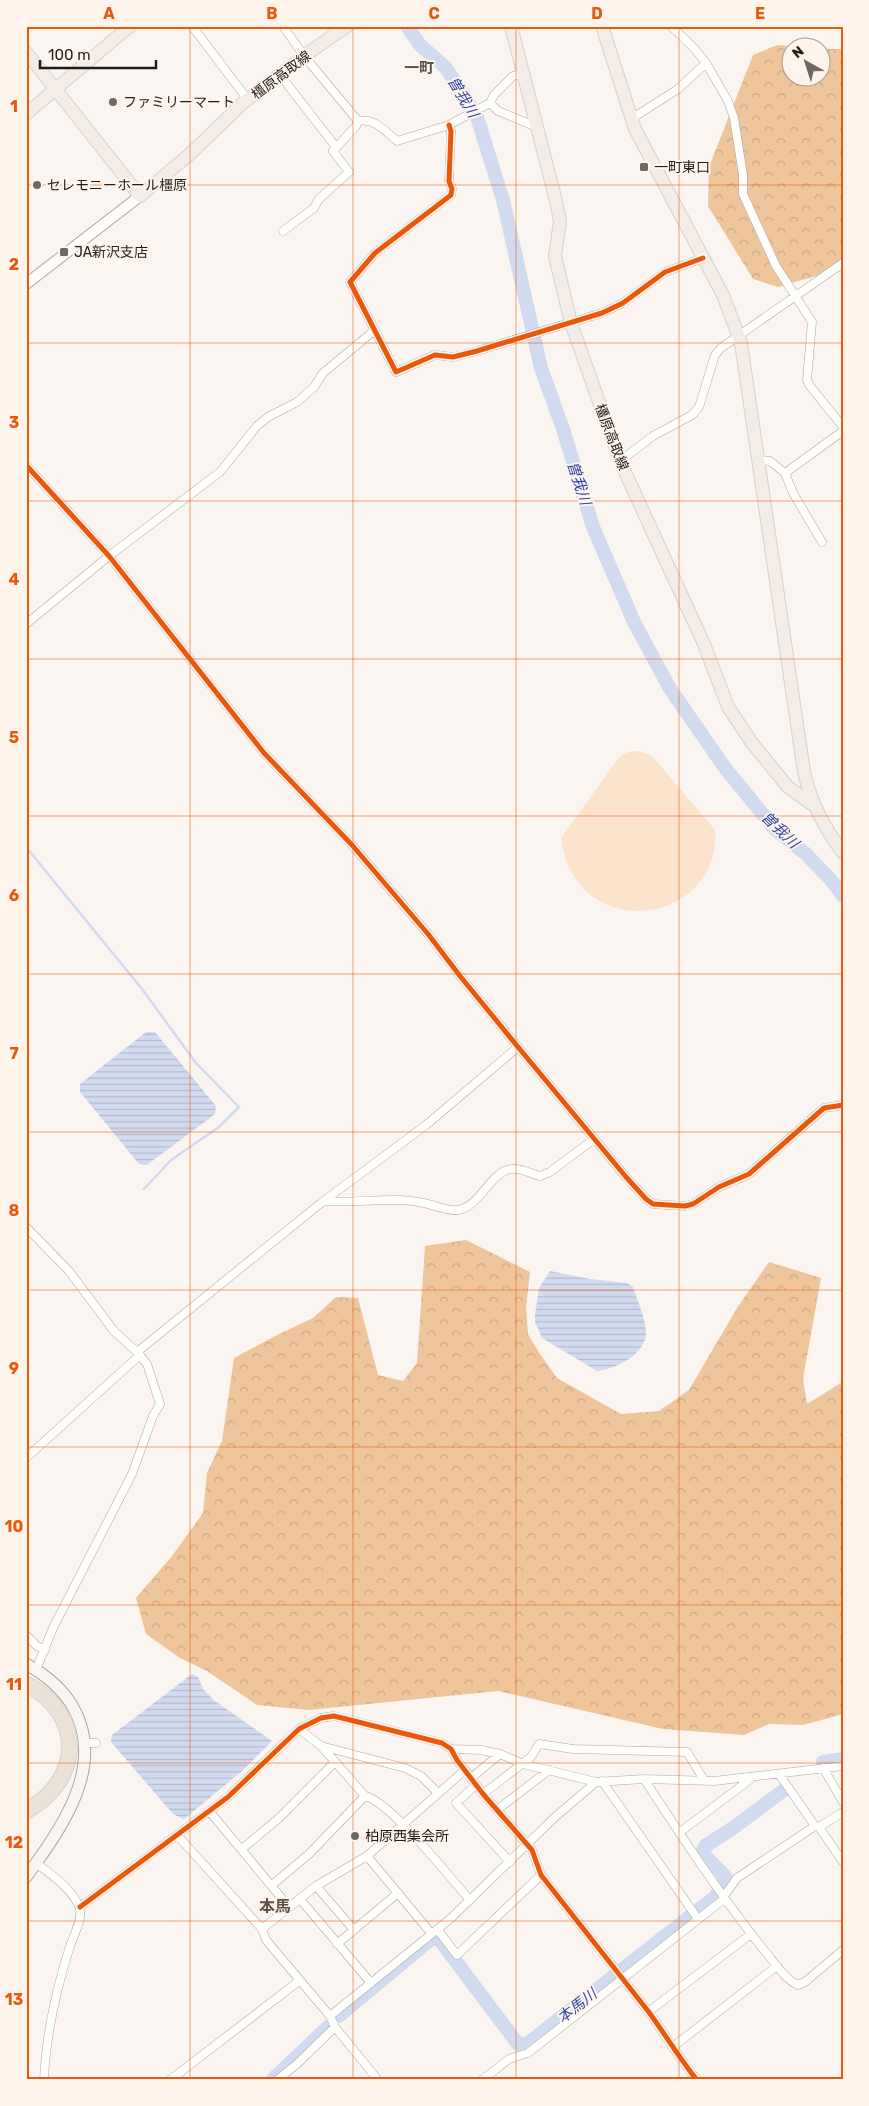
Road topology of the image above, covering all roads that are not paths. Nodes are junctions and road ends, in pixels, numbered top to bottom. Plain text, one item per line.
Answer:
1 (130, 26) edge
2 (192, 26) edge
3 (283, 26) edge
4 (347, 26) edge
5 (511, 26) edge
6 (602, 26) edge
7 (671, 26) edge
8 (26, 52) edge
9 (304, 56) junction
10 (706, 63) junction
11 (522, 74) junction
12 (280, 75) junction
13 (56, 90) junction
14 (248, 100) junction
15 (488, 104) junction
16 (26, 114) edge
17 (631, 119) junction
18 (358, 121) junction
19 (449, 125) junction
20 (537, 127) junction
21 (336, 147) junction
22 (140, 196) junction
23 (283, 231) dead end
24 (703, 258) junction
25 (843, 263) edge
26 (26, 284) edge
27 (795, 297) junction
28 (571, 323) junction
29 (375, 330) junction
30 (739, 337) junction
31 (843, 427) edge
32 (843, 431) edge
33 (758, 460) junction
34 (620, 461) junction
35 (26, 465) edge
36 (785, 473) junction
37 (822, 542) dead end
38 (109, 556) junction
39 (26, 624) edge
40 (813, 805) junction
41 (843, 852) edge
42 (518, 1047) junction
43 (843, 1105) edge
44 (594, 1139) junction
45 (326, 1200) junction
46 (26, 1227) edge
47 (138, 1354) junction
48 (26, 1458) edge
49 (26, 1635) edge
50 (45, 1650) junction
51 (31, 1667) edge
52 (26, 1684) edge
53 (26, 1694) edge
54 (299, 1729) junction
55 (321, 1746) junction
56 (451, 1749) junction
57 (500, 1754) junction
58 (334, 1763) junction
59 (523, 1764) junction
60 (843, 1766) edge
61 (823, 1768) junction
62 (465, 1770) junction
63 (549, 1770) junction
64 (779, 1774) junction
65 (754, 1777) junction
66 (471, 1778) junction
67 (644, 1779) junction
68 (704, 1780) junction
69 (599, 1782) junction
70 (476, 1785) junction
71 (438, 1793) junction
72 (483, 1794) junction
73 (365, 1796) junction
74 (26, 1799) edge
75 (843, 1802) edge
76 (497, 1810) junction
77 (26, 1811) edge
78 (210, 1812) junction
79 (843, 1812) edge
80 (403, 1824) junction
81 (817, 1826) junction
82 (680, 1832) junction
83 (178, 1836) junction
84 (528, 1845) junction
85 (242, 1849) junction
86 (367, 1856) junction
87 (510, 1862) junction
88 (843, 1862) edge
89 (36, 1863) junction
90 (541, 1875) junction
91 (26, 1877) edge
92 (272, 1886) junction
93 (316, 1886) junction
94 (398, 1893) junction
95 (721, 1893) junction
96 (300, 1899) junction
97 (470, 1900) junction
98 (80, 1907) junction
99 (289, 1907) junction
100 (694, 1915) junction
101 (262, 1929) junction
102 (354, 1930) junction
103 (434, 1931) junction
104 (751, 1934) junction
105 (338, 1944) junction
106 (843, 1950) edge
107 (777, 1966) junction
108 (618, 1975) junction
109 (299, 1981) junction
110 (370, 1983) junction
111 (648, 2012) junction
112 (333, 2021) junction
113 (674, 2046) junction
114 (44, 2080) edge
115 (170, 2080) edge
116 (277, 2080) edge
117 (378, 2080) edge
118 (482, 2080) edge
119 (697, 2080) edge

1 - 13 main road
2 - 14 street
3 - 9 street
4 - 9 main road, 橿原高取線
5 - 11 main road, 橿原高取線
6 - 17 main road, 橿原高取線
7 - 10 street
8 - 13 main road
9 - 12 main road, 橿原高取線
9 - 18 street
10 - 17 street
10 - 27 street
11 - 15 street
11 - 20 main road, 橿原高取線
12 - 14 main road, 橿原高取線
12 - 21 street
13 - 16 main road
13 - 22 main road
14 - 22 main road, 橿原高取線
15 - 19 street
15 - 20 street
17 - 24 main road, 橿原高取線
18 - 19 street
18 - 21 street
19 - 29 street
20 - 28 main road, 橿原高取線
21 - 23 street
22 - 26 street
24 - 28 street
24 - 30 main road, 橿原高取線
25 - 27 street
27 - 30 street
27 - 31 street
28 - 29 street
28 - 34 main road, 橿原高取線
29 - 38 street
30 - 33 main road, 橿原高取線
30 - 34 street
32 - 36 street
33 - 36 street
33 - 40 main road, 橿原高取線
34 - 40 main road, 橿原高取線
35 - 38 street
36 - 37 street
38 - 39 street
38 - 42 street
40 - 41 main road, 橿原高取線
42 - 44 street
42 - 45 street
43 - 44 street
44 - 45 street
45 - 47 street
46 - 47 street
47 - 48 street
47 - 50 street
49 - 50 street
50 - 51 street
51 - 89 main road
52 - 77 highway
53 - 74 highway
54 - 55 street
54 - 56 street
54 - 78 street
55 - 58 street
55 - 71 street
56 - 57 street
56 - 62 street
57 - 59 street
57 - 66 street
58 - 73 street
58 - 85 street
59 - 63 street
59 - 68 street
59 - 72 street
60 - 61 street
61 - 64 street
61 - 75 street
62 - 66 street
62 - 71 street
63 - 69 street
63 - 76 street
64 - 65 street
64 - 81 street
65 - 68 street
65 - 82 street
66 - 70 street
67 - 68 street
67 - 69 street
67 - 82 street
69 - 84 street
69 - 100 street
70 - 72 street
70 - 87 street
71 - 80 street
72 - 76 street
73 - 80 street
73 - 92 street
76 - 84 street
78 - 83 street
78 - 85 street
79 - 81 street
80 - 86 street
80 - 97 street
81 - 88 street
81 - 95 street
82 - 95 street
83 - 98 street
83 - 101 street
84 - 87 street
84 - 90 street
85 - 92 street
86 - 93 street
86 - 94 street
87 - 97 street
89 - 91 main road
89 - 98 street
90 - 103 street
90 - 108 street
92 - 99 street
93 - 96 street
93 - 102 street
94 - 102 street
94 - 103 street
95 - 100 street
95 - 104 street
96 - 99 street
96 - 105 street
97 - 103 street
98 - 114 street
99 - 101 street
100 - 108 street
101 - 109 street
102 - 105 street
103 - 110 street
104 - 107 street
104 - 111 street
105 - 110 street
106 - 107 street
107 - 113 street
108 - 111 street
108 - 118 street
109 - 112 street
109 - 115 street
110 - 112 street
111 - 113 street
112 - 116 street
112 - 117 street
113 - 119 street

